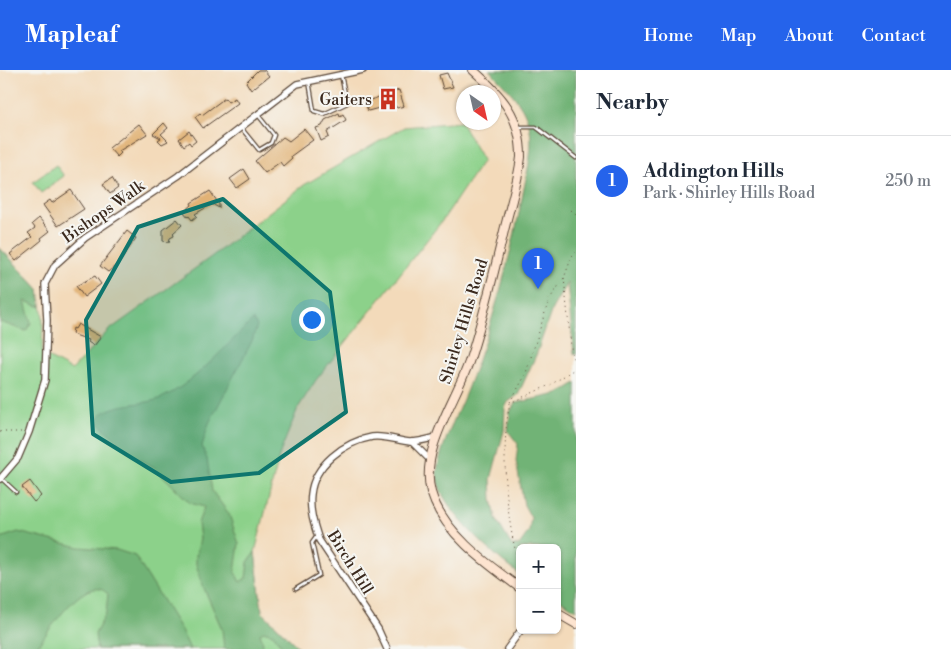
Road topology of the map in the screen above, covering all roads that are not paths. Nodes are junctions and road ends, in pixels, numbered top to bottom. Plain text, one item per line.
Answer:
1 (330, 70) edge
2 (362, 70) edge
3 (473, 70) edge
4 (341, 75) junction
5 (332, 77) junction
6 (309, 81) junction
7 (258, 115) junction
8 (518, 127) junction
9 (241, 128) junction
10 (576, 158) edge
11 (437, 437) junction
12 (412, 442) junction
13 (430, 460) junction
14 (1, 478) edge
15 (16, 492) dead end
16 (318, 535) junction
17 (516, 585) edge
18 (296, 589) dead end
19 (561, 615) edge
20 (576, 624) edge
21 (518, 634) edge
22 (387, 649) edge
23 (507, 649) edge

1 - 5 lane
2 - 4 street, Bishops Walk
3 - 8 street, Shirley Hills Road
4 - 5 street, Bishops Walk
4 - 6 lane
5 - 6 street, Bishops Walk
6 - 7 street, Bishops Walk
7 - 9 street, Bishops Walk
7 - 9 lane
8 - 10 lane
8 - 11 street, Shirley Hills Road
9 - 14 street, Bishops Walk
11 - 12 street, Birch Hill
11 - 13 street, Shirley Hills Road
12 - 13 street
12 - 16 street, Birch Hill
13 - 17 street, Shirley Hills Road
14 - 15 lane
16 - 18 lane
16 - 22 street, Birch Hill
19 - 20 street
21 - 23 street

